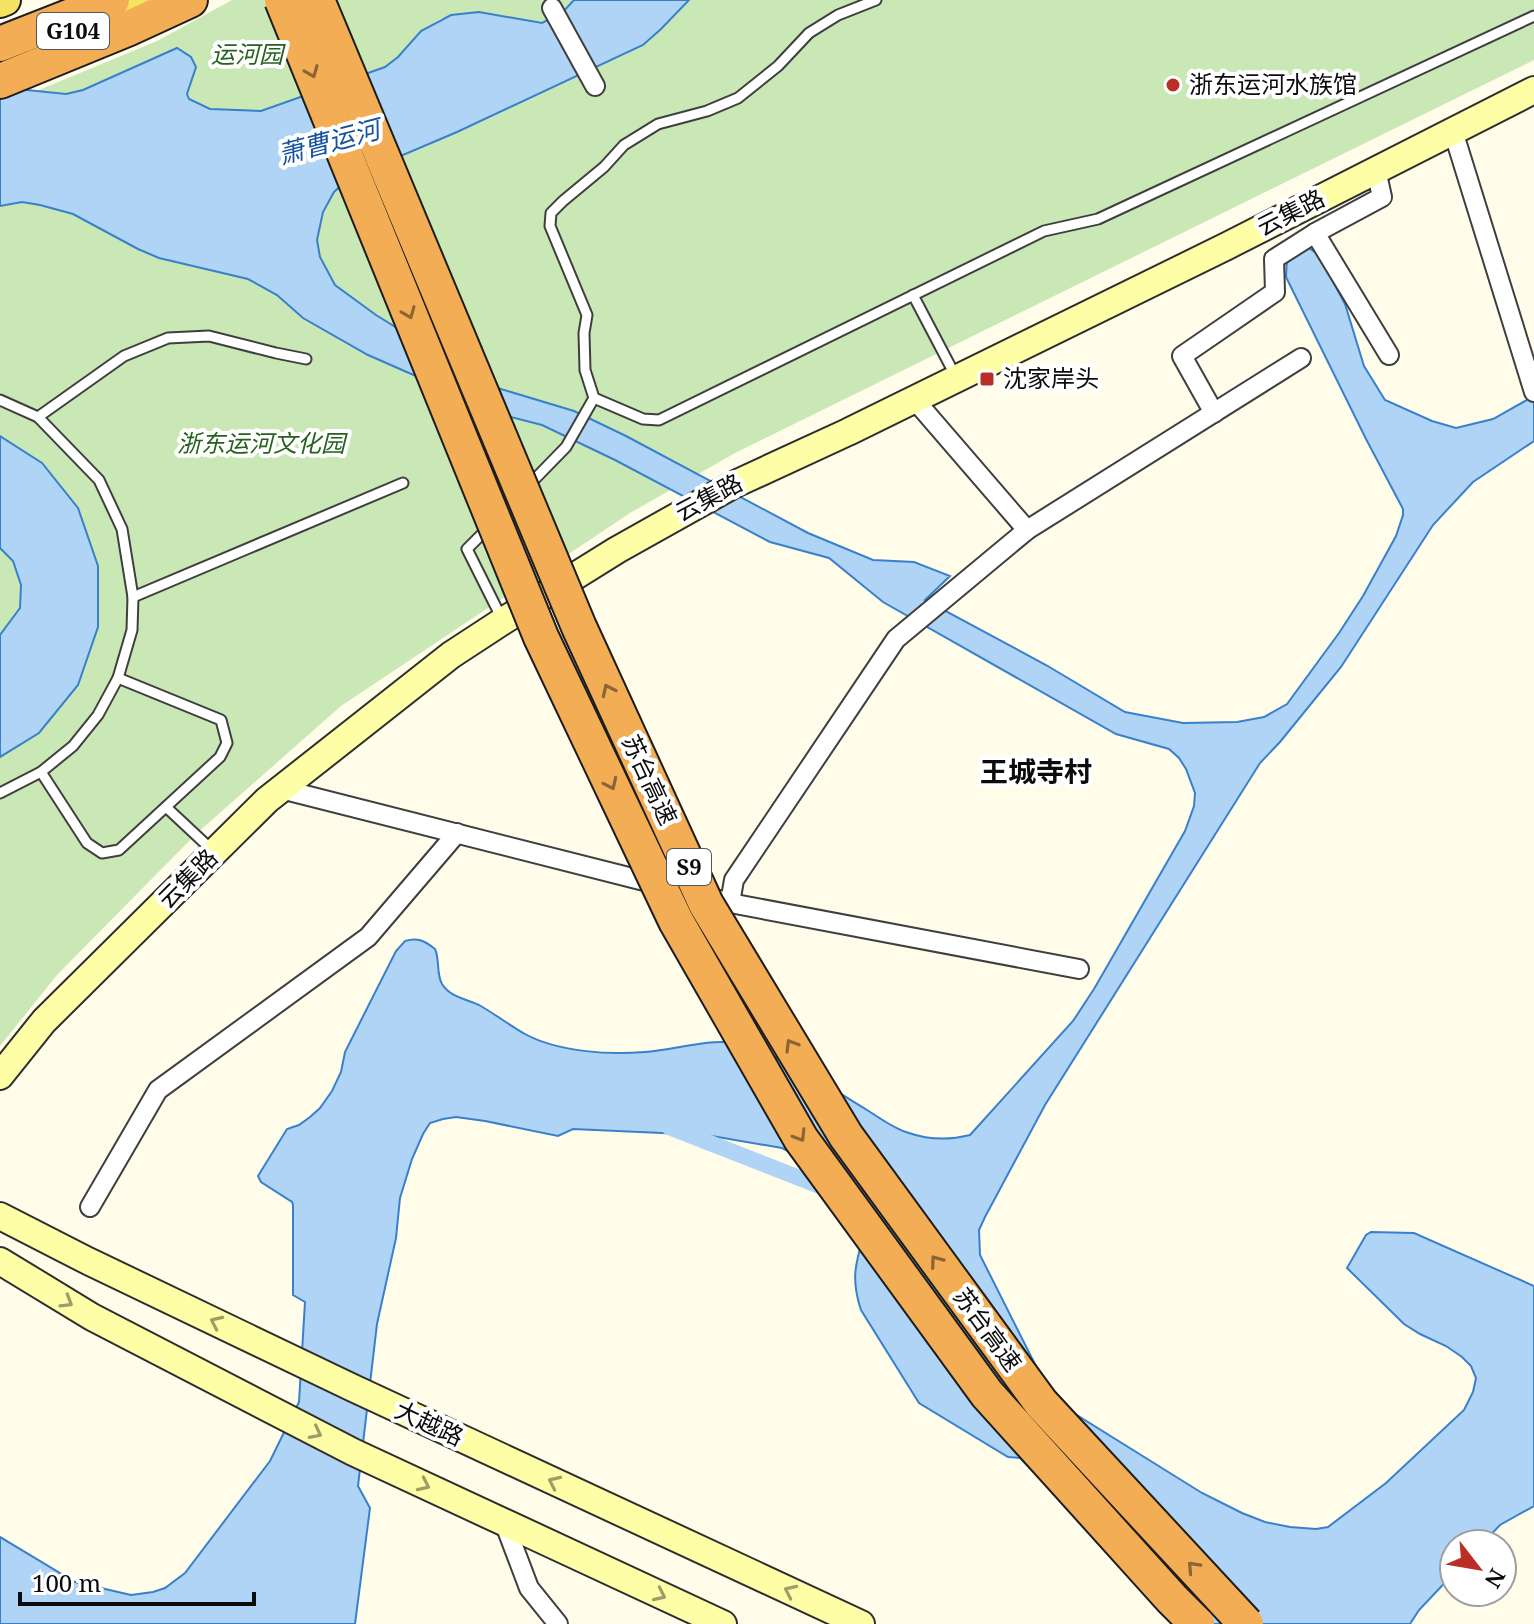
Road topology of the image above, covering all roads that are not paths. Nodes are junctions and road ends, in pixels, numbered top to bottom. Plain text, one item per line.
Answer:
1 (59, 0) edge
2 (145, 0) edge
3 (190, 0) edge
4 (282, 0) edge
5 (317, 0) edge
6 (876, 0) edge
7 (552, 8) dead end
8 (120, 14) edge
9 (1534, 16) edge
10 (0, 23) edge
11 (0, 44) edge
12 (0, 61) edge
13 (0, 81) edge
14 (595, 86) dead end
15 (1534, 90) edge
16 (1453, 131) junction
17 (1376, 170) junction
18 (1315, 233) junction
19 (913, 295) junction
20 (1389, 355) dead end
21 (1301, 358) dead end
22 (306, 359) dead end
23 (957, 378) junction
24 (1534, 391) edge
25 (594, 398) junction
26 (914, 399) junction
27 (0, 400) edge
28 (1214, 413) junction
29 (38, 417) junction
30 (403, 483) dead end
31 (511, 504) dead end
32 (500, 515) dead end
33 (1027, 530) junction
34 (133, 597) junction
35 (503, 621) junction
36 (118, 678) junction
37 (41, 772) junction
38 (281, 789) junction
39 (0, 793) edge
40 (166, 807) junction
41 (457, 833) junction
42 (215, 852) junction
43 (730, 903) junction
44 (1079, 969) dead end
45 (0, 1076) edge
46 (90, 1207) dead end
47 (0, 1216) edge
48 (0, 1261) edge
49 (504, 1522) junction
50 (558, 1624) edge
51 (723, 1624) edge
52 (861, 1624) edge
53 (1197, 1624) edge
54 (1246, 1624) edge

1 - 10 highway
2 - 12 main road, G104
3 - 8 highway
4 -> 53 highway, 苏台高速 / S9, bridge
54 -> 5 highway, 苏台高速 / S9, bridge
6 - 25 lane
7 - 14 street
8 - 11 highway
8 - 13 highway
9 - 19 lane
15 - 16 street, 云集路
16 - 17 street, 云集路
16 - 24 street
17 - 18 street
17 - 23 street, 云集路
18 - 20 street
18 - 28 street
19 - 23 lane
19 - 25 lane
21 - 28 street
22 - 29 lane
23 - 26 street, 云集路
25 - 31 lane
26 - 33 street
26 - 35 street, 云集路
27 - 29 lane
28 - 33 street
29 - 34 lane
30 - 34 lane
32 - 35 lane
33 - 43 street
34 - 36 lane
35 - 38 street, 云集路
36 - 37 lane
36 - 40 lane
37 - 39 lane
37 - 40 lane
38 - 41 street
38 - 42 street, 云集路
40 - 42 lane
41 - 43 street
41 - 46 street
42 - 45 street, 云集路
43 - 44 street
52 -> 47 street, 大越路
48 -> 49 street
49 - 50 street
49 -> 51 street

